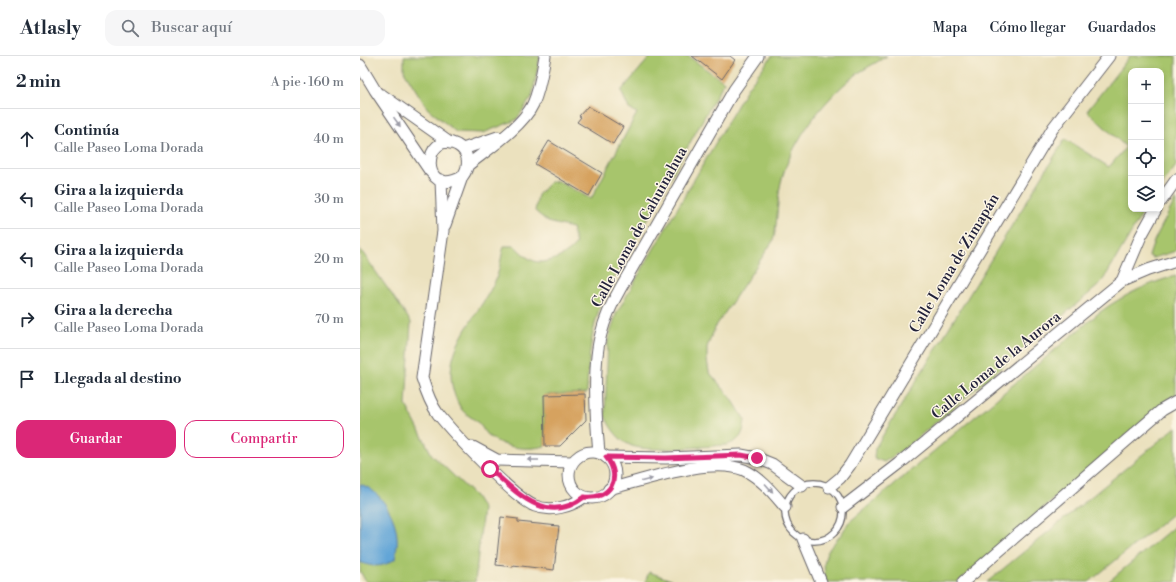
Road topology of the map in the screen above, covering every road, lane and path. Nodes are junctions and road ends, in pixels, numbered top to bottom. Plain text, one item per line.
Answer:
1 (545, 56) edge
2 (758, 56) edge
3 (1109, 56) edge
4 (360, 64) edge
5 (375, 90) junction
6 (506, 135) junction
7 (450, 143) junction
8 (462, 149) junction
9 (468, 165) junction
10 (432, 172) junction
11 (462, 177) junction
12 (441, 180) junction
13 (1176, 180) edge
14 (1164, 197) edge
15 (1154, 212) edge
16 (443, 232) junction
17 (1176, 261) edge
18 (1122, 281) junction
19 (1176, 402) edge
20 (466, 443) junction
21 (602, 455) junction
22 (572, 462) junction
23 (802, 486) junction
24 (829, 488) junction
25 (610, 489) junction
26 (584, 497) junction
27 (785, 506) junction
28 (843, 507) junction
29 (803, 539) junction
30 (821, 582) edge
31 (963, 582) edge

1 - 6 street
2 - 21 street, Calle Loma de Cahuinahua
3 - 24 street, Calle Loma de Zimapán
4 - 5 street
5 - 7 street
5 -> 10 street
6 - 8 street
6 - 9 street
7 - 8 street
7 - 10 street
8 - 9 street
9 - 11 street
10 - 12 street
11 - 12 street
11 - 16 street
12 - 16 street
13 - 14 street
15 - 18 street
16 - 20 street
17 - 18 street, Calle Loma de la Aurora
18 - 28 street, Calle Loma de la Aurora
19 - 31 street
22 -> 20 street
20 - 26 street
21 - 22 street
21 - 23 street
21 - 25 street
22 - 26 street
23 - 24 lane
23 - 27 lane
24 - 28 lane
25 - 26 street
25 -> 27 street
27 - 29 lane
28 - 29 lane
29 - 30 street

